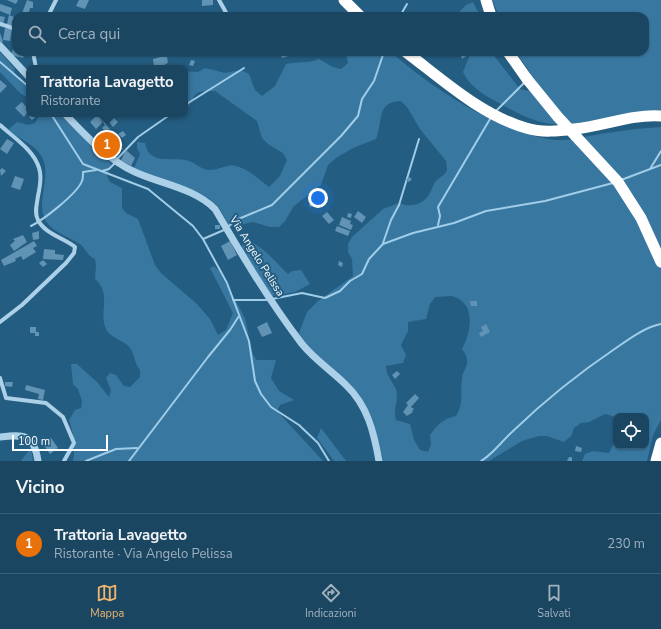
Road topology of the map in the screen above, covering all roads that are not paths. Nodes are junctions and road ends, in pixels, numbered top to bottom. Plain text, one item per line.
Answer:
1 (56, 0) edge
2 (219, 0) edge
3 (344, 0) edge
4 (486, 0) edge
5 (50, 12) edge
6 (226, 12) edge
7 (356, 12) edge
8 (490, 12) edge
9 (0, 24) edge
10 (12, 28) edge
11 (0, 46) edge
12 (411, 56) edge
13 (511, 56) edge
14 (26, 74) edge
15 (661, 116) edge
16 (68, 117) edge
17 (0, 125) edge
18 (661, 262) edge
19 (0, 322) edge
20 (0, 378) edge
21 (0, 437) edge
22 (661, 443) edge
23 (38, 461) edge
24 (64, 461) edge
25 (379, 461) edge
26 (656, 461) edge

1 - 5 street
2 - 6 street
3 - 7 highway
4 - 8 highway
9 - 10 street
11 - 14 street
12 - 15 highway
13 - 18 highway, bridge
16 - 25 street, Via Angelo Pelissa
17 - 19 street
20 - 24 street
21 - 23 street
22 - 26 highway

